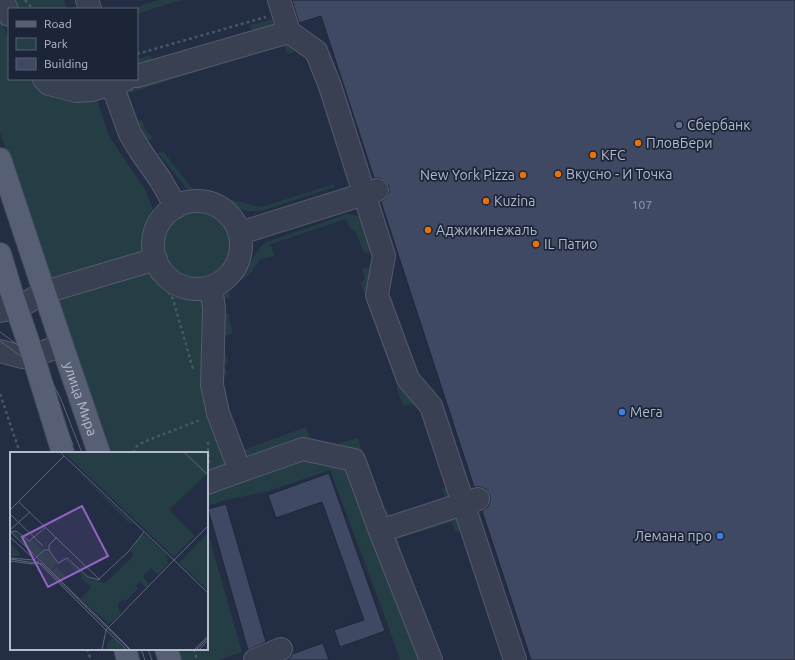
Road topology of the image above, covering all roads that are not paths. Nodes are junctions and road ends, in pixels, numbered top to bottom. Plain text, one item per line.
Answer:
1 (3, 0) edge
2 (8, 12) edge
3 (283, 15) edge
4 (138, 76) edge
5 (45, 80) edge
6 (117, 81) edge
7 (0, 159) edge
8 (371, 192) junction
9 (176, 207) junction
10 (240, 233) junction
11 (0, 254) edge
12 (156, 259) junction
13 (0, 280) edge
14 (211, 287) junction
15 (45, 292) junction
16 (10, 305) edge
17 (62, 345) junction
18 (0, 351) edge
19 (33, 356) junction
20 (63, 452) edge
21 (99, 452) edge
22 (240, 471) junction
23 (208, 482) edge
24 (471, 502) junction
25 (380, 531) junction
26 (282, 649) dead end
27 (125, 650) edge
28 (166, 650) edge
29 (128, 660) edge
30 (170, 660) edge
31 (255, 660) edge
32 (431, 660) edge
33 (515, 660) edge

1 - 2 street
3 - 4 street
3 - 8 street
5 - 6 street
6 - 9 street
7 - 15 main road, улица Мира
8 - 10 street
8 - 24 street
9 - 10 street
9 - 12 street
10 - 14 street
11 - 16 main road
12 - 14 street
12 - 15 street
13 - 16 street
14 - 22 street
15 - 16 street
15 - 17 main road, улица Мира
16 - 19 main road
17 - 19 street, улица Мира
17 - 21 main road, улица Мира
18 - 19 street, улица Мира
19 - 20 main road
22 - 23 street
22 - 25 street
24 - 25 street
24 - 33 street
25 - 32 street
26 - 31 street
27 - 29 main road
28 - 30 main road

